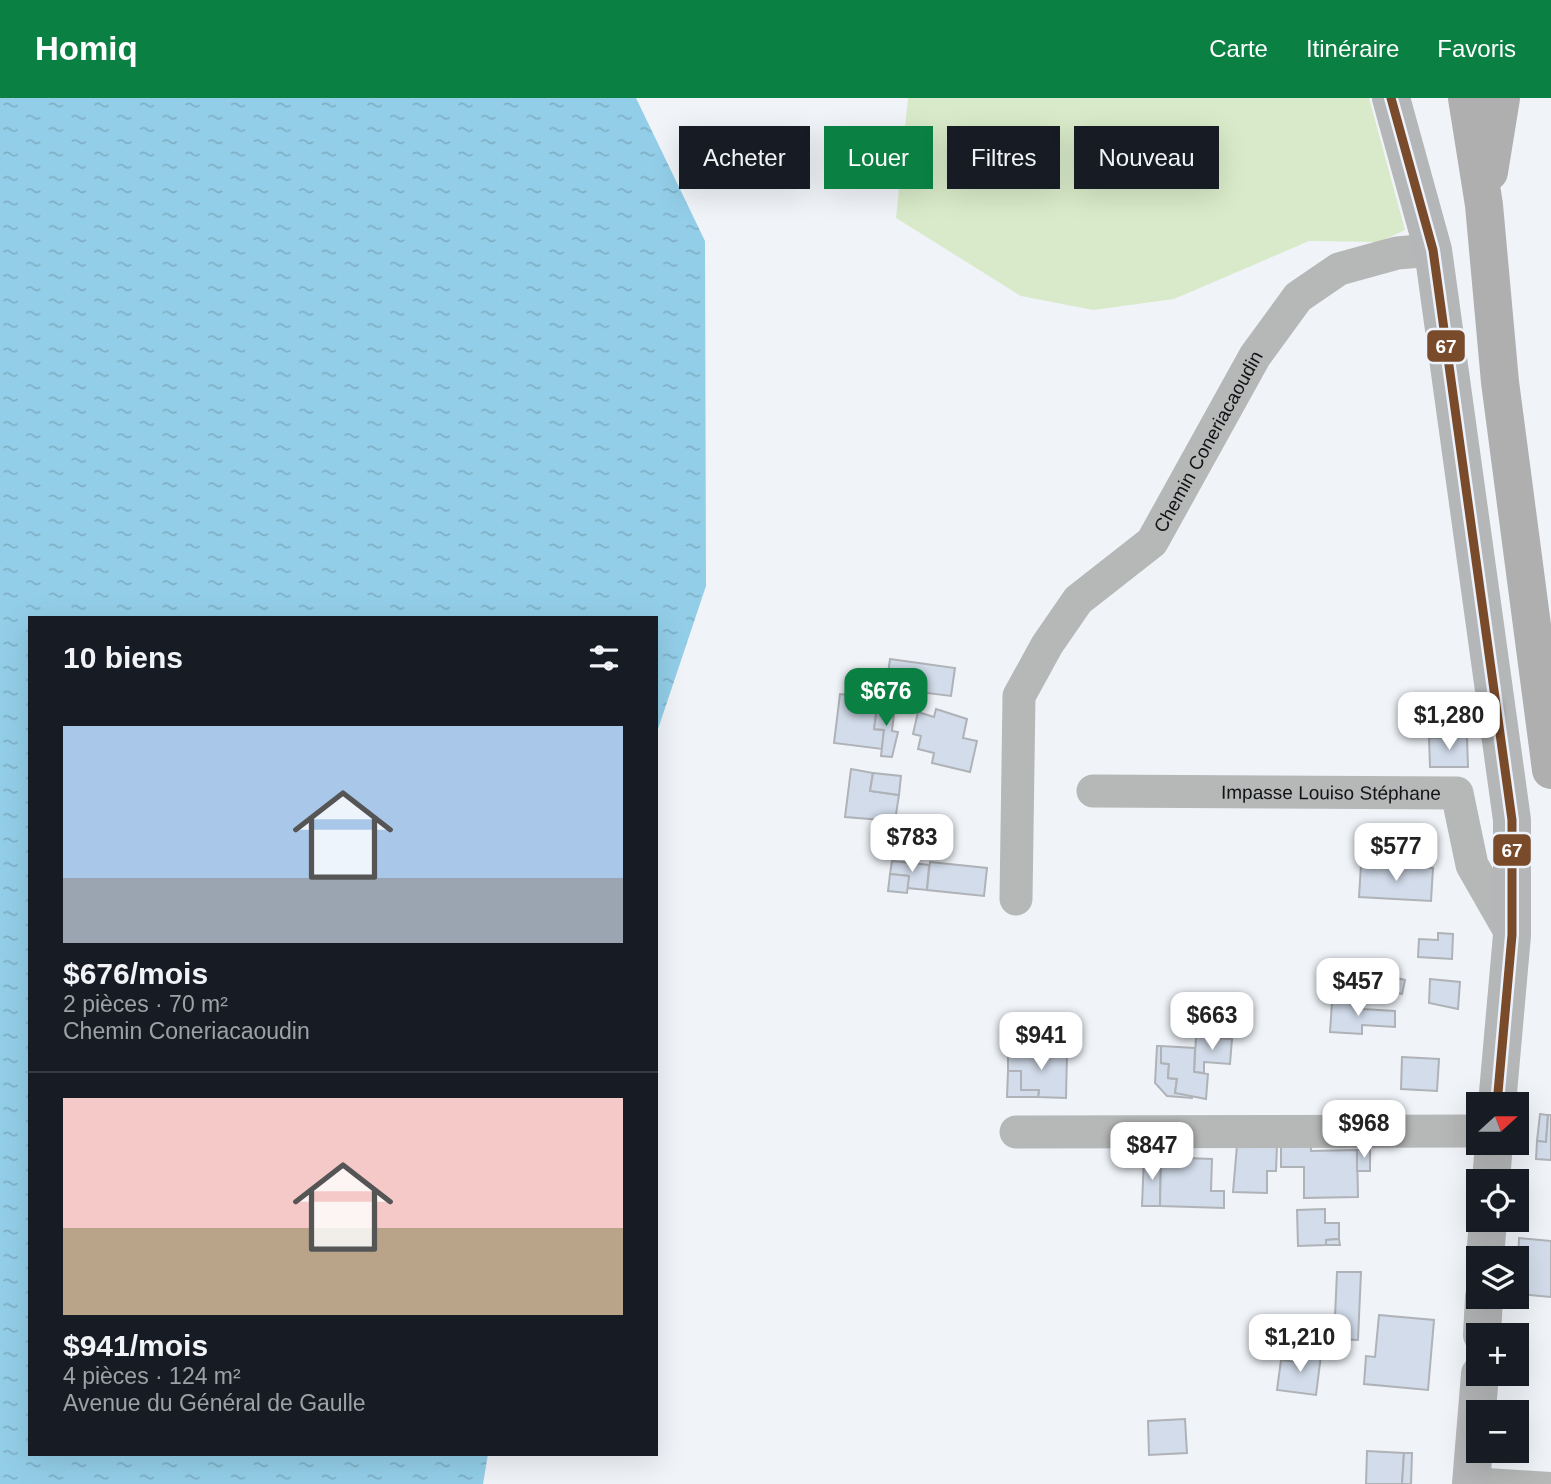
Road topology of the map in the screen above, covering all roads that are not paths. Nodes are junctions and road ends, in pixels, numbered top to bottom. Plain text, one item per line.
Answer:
1 (1391, 98) edge
2 (1467, 98) edge
3 (1501, 98) edge
4 (1483, 205) junction
5 (1433, 250) junction
6 (1525, 554) junction
7 (1551, 674) edge
8 (1551, 770) edge
9 (1093, 791) dead end
10 (1016, 899) dead end
11 (1512, 935) junction
12 (1498, 1092) edge
13 (1466, 1131) edge
14 (1016, 1132) dead end
15 (1479, 1386) edge
16 (1472, 1480) edge
17 (1551, 1480) edge

1 - 5 main road
2 - 4 main road
3 - 4 main road
4 - 6 main road
5 - 10 street, Chemin Coneriacaoudin
5 - 11 main road
6 - 7 main road
6 - 8 main road
9 - 11 street, Impasse Louiso Stéphane
11 - 12 main road
13 - 14 street
15 - 16 main road
16 - 17 lane

